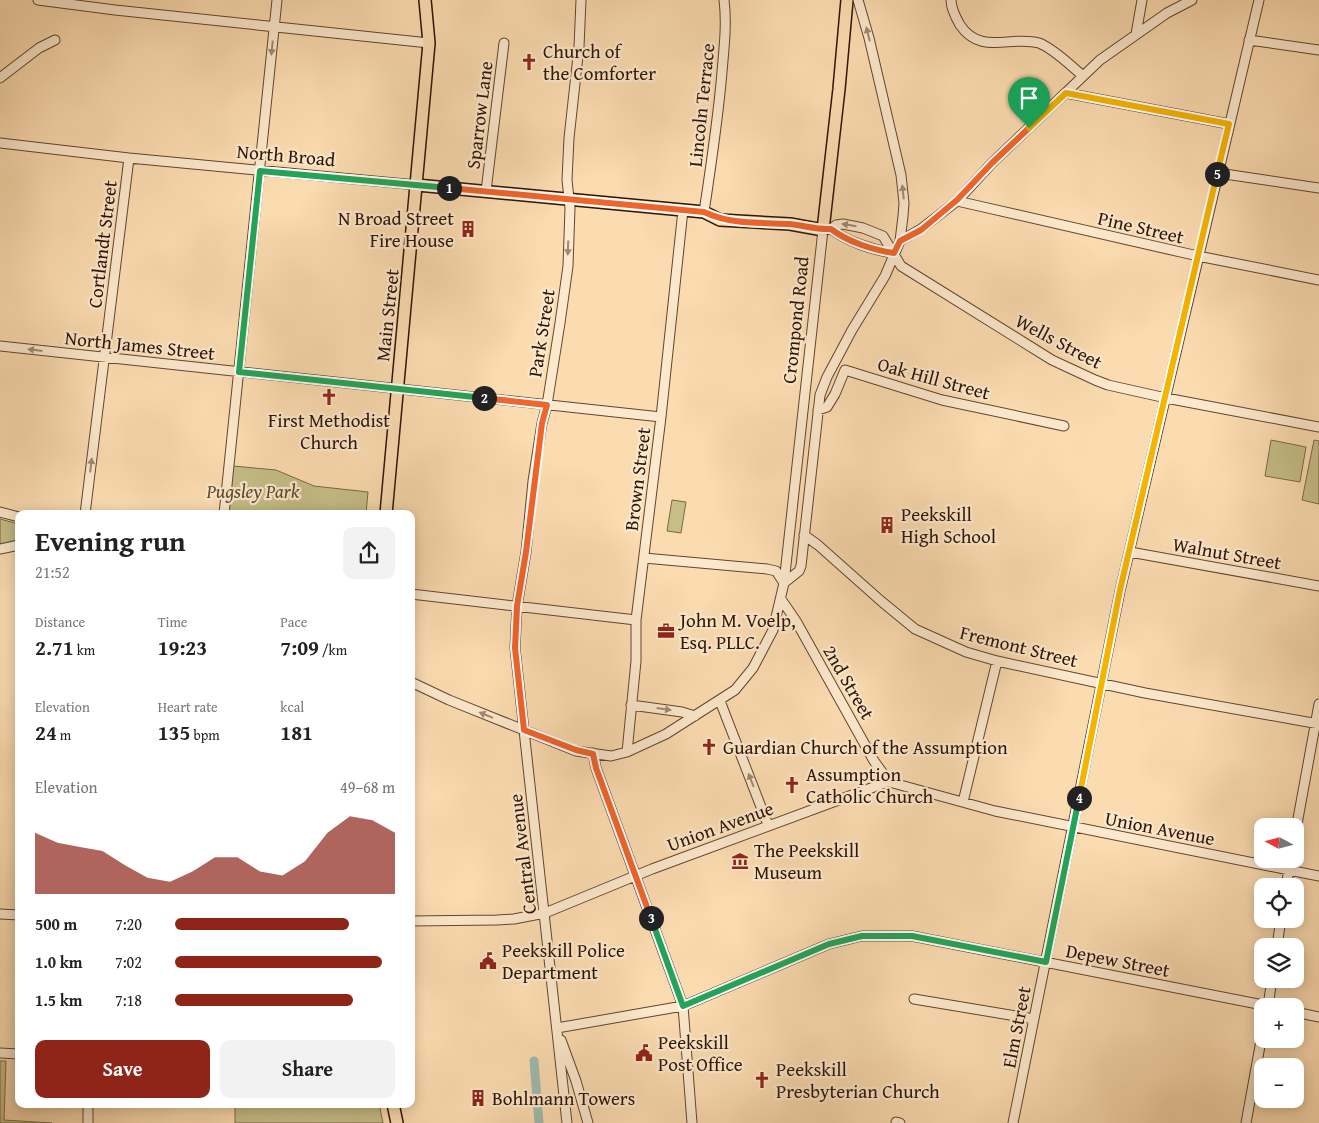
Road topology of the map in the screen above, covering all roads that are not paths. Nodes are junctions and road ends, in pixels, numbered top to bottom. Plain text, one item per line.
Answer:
1 (38, 0) edge
2 (277, 0) edge
3 (425, 0) edge
4 (581, 0) edge
5 (724, 0) edge
6 (847, 0) edge
7 (858, 0) edge
8 (951, 0) edge
9 (1142, 0) edge
10 (1192, 0) edge
11 (1258, 0) edge
12 (274, 26) junction
13 (1136, 34) junction
14 (56, 40) dead end
15 (1249, 40) junction
16 (429, 43) junction
17 (504, 43) dead end
18 (1319, 50) edge
19 (1082, 75) junction
20 (0, 78) edge
21 (1066, 93) junction
22 (1229, 124) junction
23 (0, 143) edge
24 (129, 158) junction
25 (260, 171) junction
26 (1218, 173) junction
27 (416, 185) junction
28 (1319, 188) edge
29 (486, 191) junction
30 (568, 200) junction
31 (957, 200) junction
32 (682, 210) junction
33 (704, 212) junction
34 (827, 229) junction
35 (900, 241) junction
36 (894, 253) junction
37 (1198, 256) junction
38 (1319, 280) edge
39 (0, 346) edge
40 (105, 358) junction
41 (239, 372) junction
42 (396, 389) junction
43 (1166, 398) junction
44 (547, 405) junction
45 (818, 410) junction
46 (661, 417) junction
47 (1064, 426) dead end
48 (1319, 428) edge
49 (86, 510) edge
50 (224, 510) edge
51 (386, 510) edge
52 (0, 512) edge
53 (15, 516) edge
54 (804, 535) junction
55 (15, 546) edge
56 (0, 549) edge
57 (1130, 552) junction
58 (644, 558) junction
59 (784, 583) junction
60 (1319, 586) edge
61 (415, 594) edge
62 (781, 599) junction
63 (517, 606) junction
64 (636, 620) junction
65 (997, 661) junction
66 (1102, 683) junction
67 (415, 684) edge
68 (720, 701) junction
69 (1319, 704) edge
70 (631, 705) junction
71 (696, 716) junction
72 (1317, 724) edge
73 (524, 730) junction
74 (627, 752) junction
75 (593, 754) junction
76 (890, 781) junction
77 (963, 802) junction
78 (1298, 818) edge
79 (768, 825) junction
80 (1073, 828) junction
81 (1289, 870) junction
82 (636, 875) junction
83 (1319, 876) edge
84 (1288, 878) edge
85 (545, 913) junction
86 (0, 914) edge
87 (15, 915) edge
88 (415, 921) edge
89 (1046, 962) junction
90 (914, 999) dead end
91 (1254, 1003) edge
92 (683, 1006) junction
93 (1304, 1014) edge
94 (1319, 1016) edge
95 (1034, 1019) junction
96 (557, 1028) junction
97 (1260, 1048) edge
98 (0, 1053) edge
99 (15, 1054) edge
100 (88, 1108) edge
101 (394, 1108) edge
102 (896, 1122) edge
103 (88, 1123) edge
104 (397, 1123) edge
105 (567, 1123) edge
106 (588, 1123) edge
107 (692, 1123) edge
108 (900, 1123) edge
109 (1013, 1123) edge
110 (1246, 1123) edge

1 - 12 street
2 - 12 street
3 - 16 main road, Main Street
4 - 30 street, Park Street
5 - 33 street, Lincoln Terrace
6 - 34 main road, Crompond Road
35 -> 7 street
8 - 19 street
9 - 13 street
10 - 13 street
11 - 15 street, Elm Street
12 - 16 street
12 -> 25 street
13 - 19 street
14 - 20 street
15 - 18 street
15 - 22 street, Elm Street
16 - 27 main road, Main Street
17 - 29 street, Sparrow Lane
19 - 21 street
21 - 22 street
21 - 31 street
22 - 26 street, Elm Street
23 - 24 street, North Broad
24 - 25 street, North Broad
24 - 40 street, Cortlandt Street
25 - 27 street, North Broad
25 - 41 street
26 - 28 street
26 - 37 street, Elm Street
27 - 29 main road, North Broad
27 - 42 main road, Main Street
29 - 30 main road, North Broad
30 - 32 main road, North Broad
30 -> 44 street, Park Street
31 - 35 street
31 - 37 street, Pine Street
32 - 33 main road, North Broad
32 - 46 street, Brown Street
33 - 34 main road, North Broad
34 - 36 street
36 -> 34 street, Wells Street
34 - 59 street, Crompond Road
35 - 36 street
36 - 43 street, Wells Street
36 - 45 street
37 - 38 street, Pine Street
37 - 43 street, Elm Street
40 -> 39 street, North James Street
40 - 41 street, North James Street
49 -> 40 street, Cortlandt Street
41 - 42 street, North James Street
41 - 50 street
42 - 44 street, North James Street
42 - 51 main road, Main Street
43 - 48 street, Wells Street
43 - 57 street, Elm Street
44 - 46 street, North James Street
44 - 63 street, Park Street
45 - 47 street, Oak Hill Street
45 - 54 street
46 - 58 street, Brown Street
52 - 53 street
54 - 59 street
54 - 65 street, Fremont Street
55 - 56 street
57 - 60 street, Walnut Street
57 - 66 street, Elm Street
58 - 59 street
58 - 64 street, Brown Street
59 - 62 street, Crompond Road
61 - 63 street
62 - 68 street, Crompond Road
62 - 76 street, 2nd Street
63 - 64 street
63 - 73 street, Park Street
64 - 70 street, Brown Street
65 - 66 street, Fremont Street
65 - 77 street
66 - 72 street, Fremont Street
66 - 80 street, Elm Street
73 -> 67 street, Crompond Road
68 - 71 street, Crompond Road
79 -> 68 street
69 - 72 street
70 -> 71 street
70 - 74 street, Brown Street
71 - 74 street, Crompond Road
72 - 78 street
73 - 75 street, Crompond Road
73 - 85 street, Central Avenue
74 - 75 street, Crompond Road
75 - 82 street
76 - 77 street, Union Avenue
76 - 79 street, Union Avenue
77 - 80 street, Union Avenue
79 - 82 street, Union Avenue
80 - 81 street, Union Avenue
80 - 89 street, Elm Street
81 - 83 street, Union Avenue
81 - 84 street
82 - 85 street, Union Avenue
82 - 92 street
85 - 88 street, Union Avenue
85 - 96 street, Central Avenue
86 - 87 street
89 - 91 street, Depew Street
89 - 92 street, Depew Street
89 - 95 street, Elm Street
90 - 95 street
92 - 96 street, Depew Street
92 - 107 street
93 - 94 street
95 - 109 street, Elm Street
96 - 105 street, Central Avenue
96 - 106 street
97 - 110 street
98 - 99 street
100 - 103 street
101 - 104 main road
102 - 108 street

